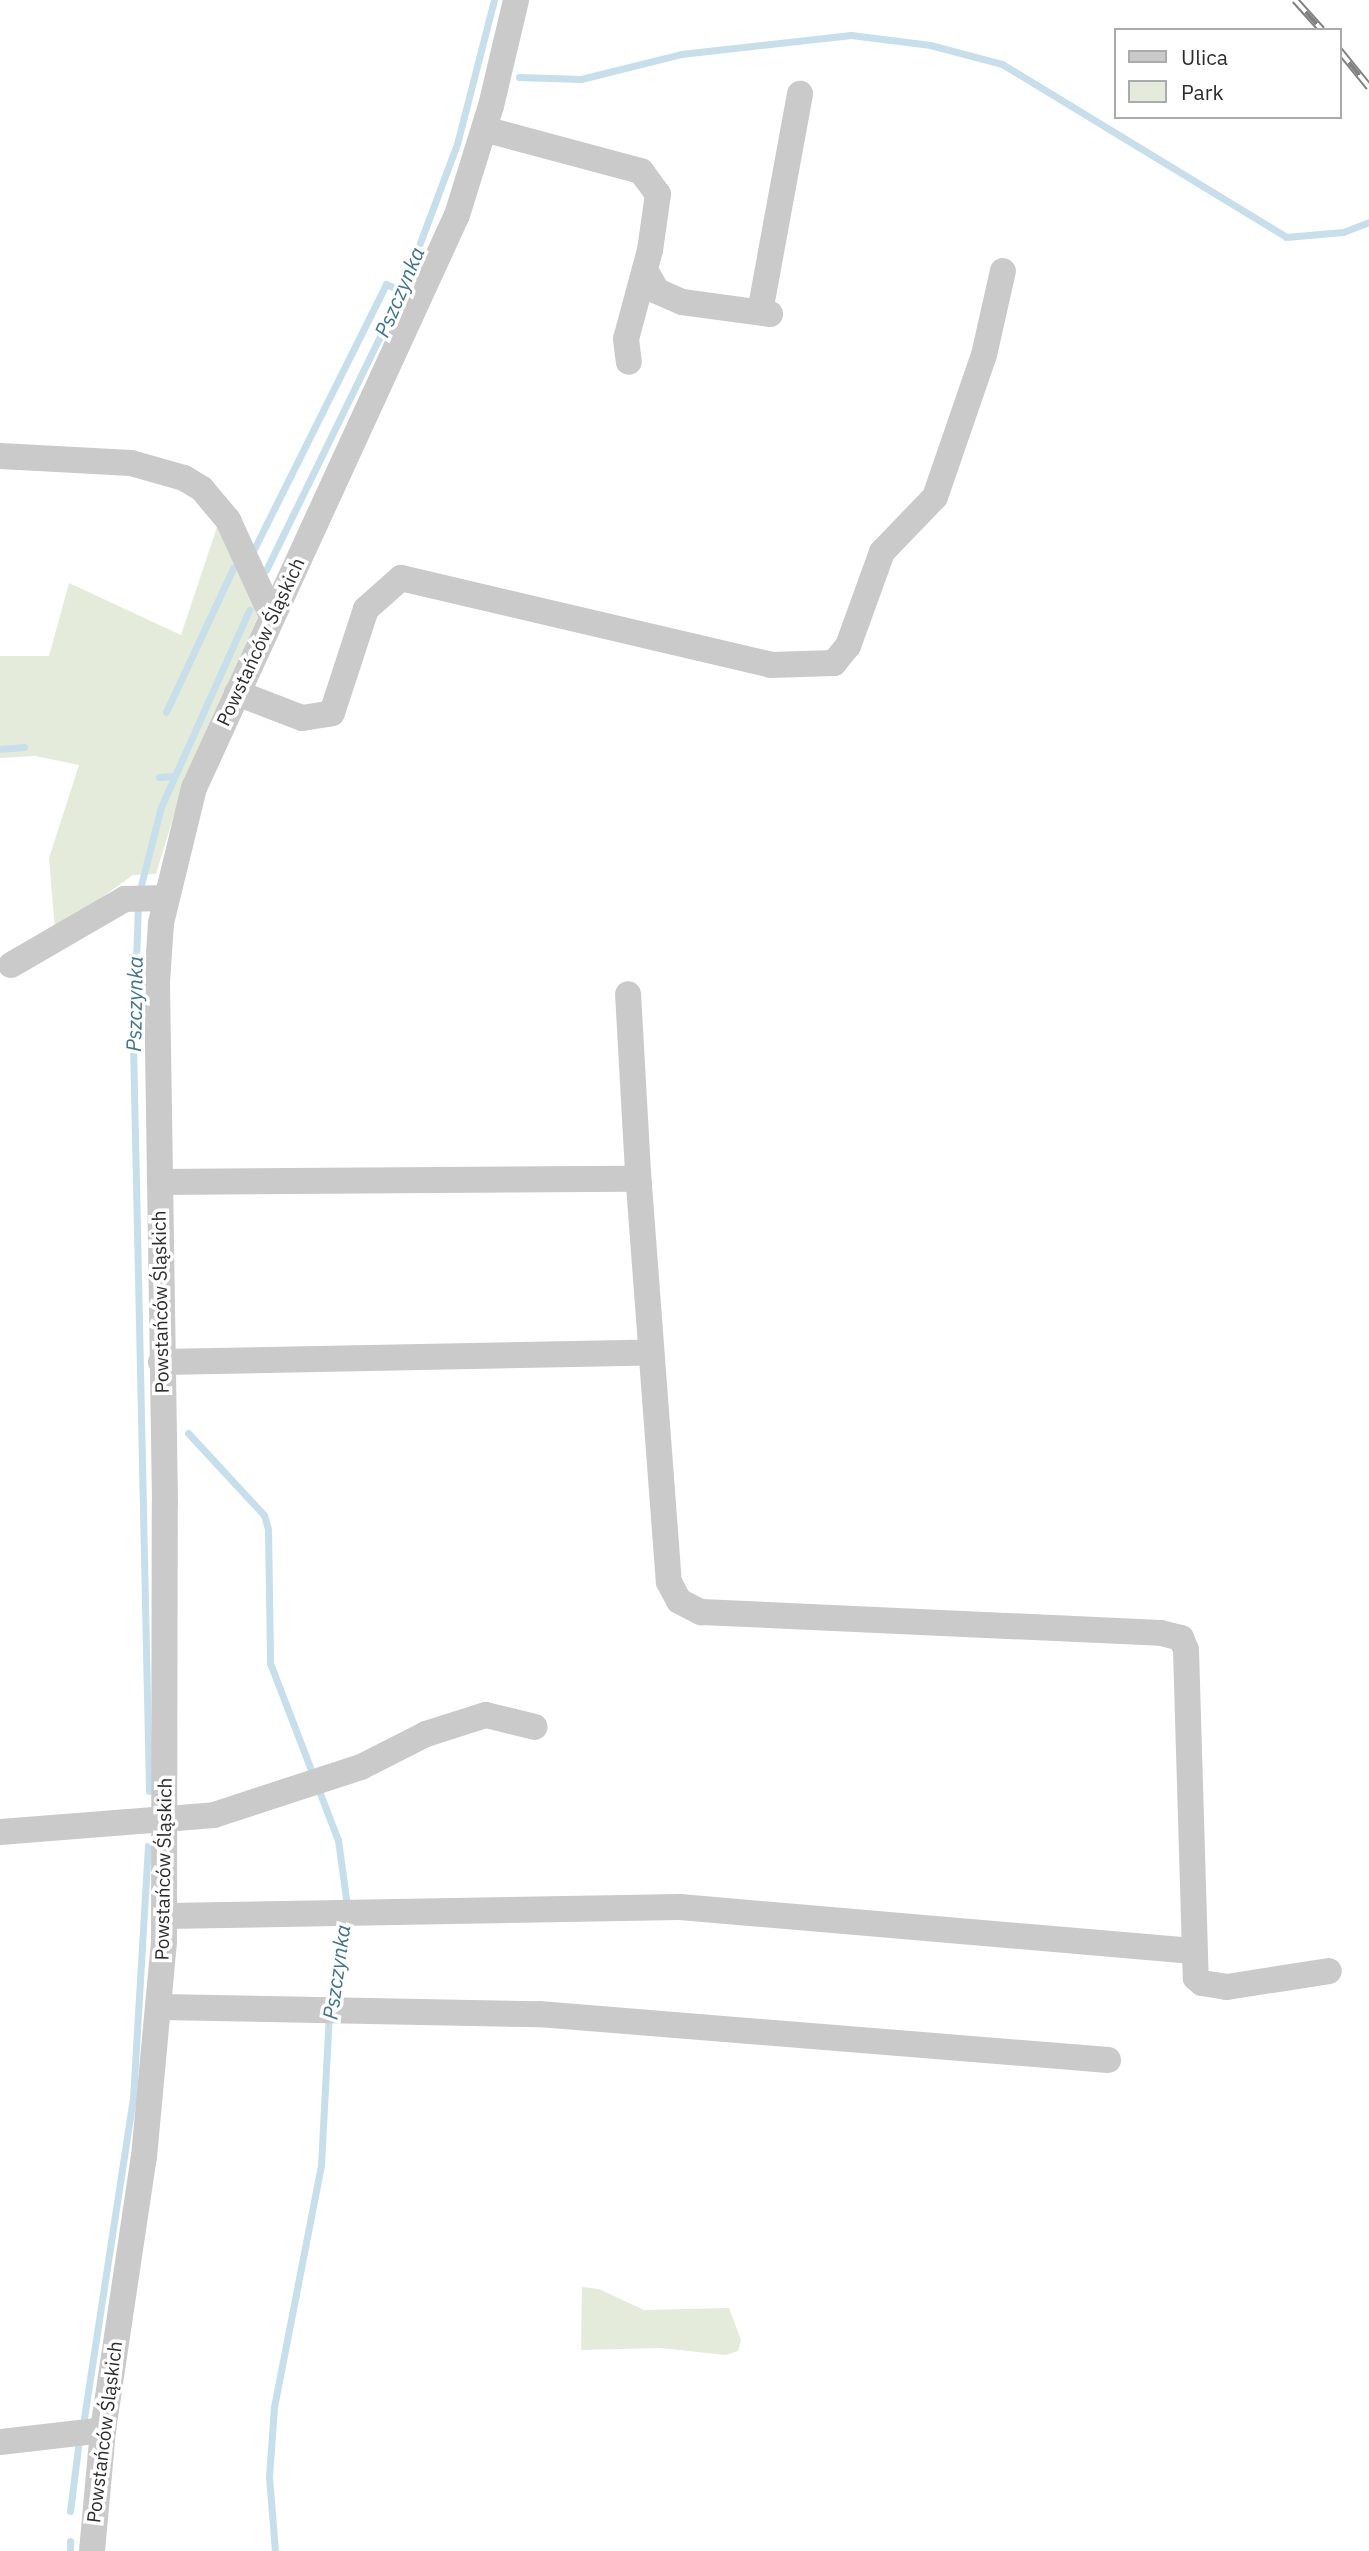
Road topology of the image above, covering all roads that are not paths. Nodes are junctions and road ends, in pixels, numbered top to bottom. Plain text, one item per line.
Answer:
1 (516, 0) edge
2 (800, 94) dead end
3 (484, 129) junction
4 (645, 270) junction
5 (1003, 271) dead end
6 (629, 362) dead end
7 (0, 456) edge
8 (272, 616) junction
9 (237, 694) junction
10 (165, 898) junction
11 (11, 965) dead end
12 (628, 995) dead end
13 (638, 1172) junction
14 (160, 1182) junction
15 (651, 1353) junction
16 (161, 1362) junction
17 (535, 1727) dead end
18 (167, 1817) junction
19 (0, 1832) edge
20 (165, 1916) junction
21 (1193, 1951) junction
22 (1329, 1971) dead end
23 (160, 2007) junction
24 (1108, 2060) dead end
25 (103, 2430) junction
26 (0, 2442) edge
27 (92, 2551) edge

1 - 3 street, Powstańców Śląskich
2 - 4 street
3 - 4 street
3 - 8 street, Powstańców Śląskich
4 - 6 street
5 - 9 street
7 - 8 street
8 - 9 street, Powstańców Śląskich
9 - 10 street, Powstańców Śląskich
10 - 11 street
10 - 14 street, Powstańców Śląskich
12 - 13 street
13 - 14 street, Powstańców Śląskich
13 - 15 street
14 - 16 street, Powstańców Śląskich
15 - 16 street
15 - 21 street
16 - 18 street, Powstańców Śląskich
17 - 18 street
18 - 19 street
18 - 20 street, Powstańców Śląskich
20 - 21 street
20 - 23 street, Powstańców Śląskich
21 - 22 street
23 - 24 street
23 - 25 street, Powstańców Śląskich
25 - 26 street
25 - 27 street, Powstańców Śląskich

